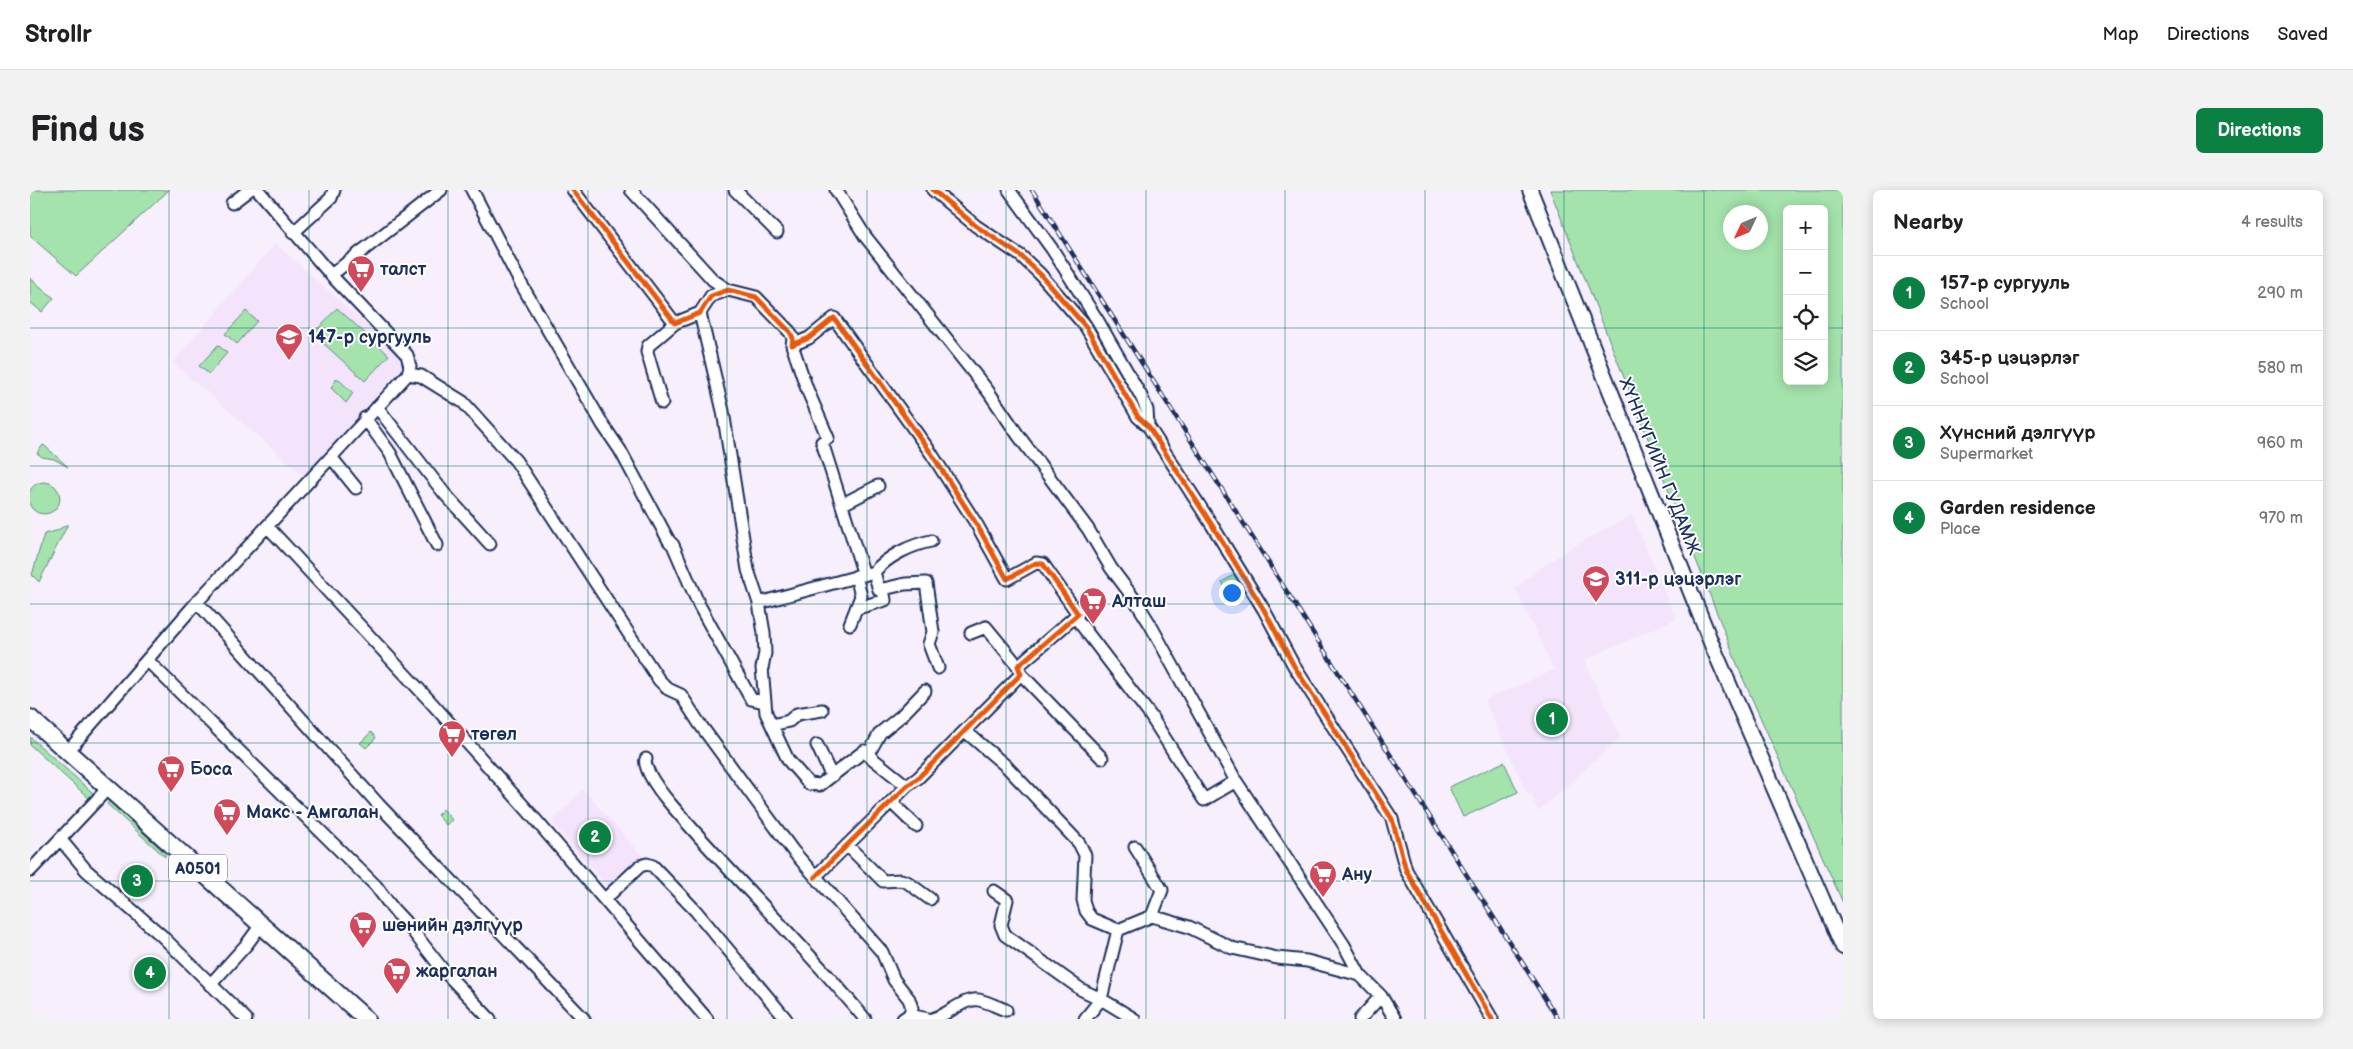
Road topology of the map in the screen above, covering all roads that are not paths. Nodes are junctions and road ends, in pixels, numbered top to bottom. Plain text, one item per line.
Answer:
1 (248, 190) edge
2 (258, 190) edge
3 (334, 190) edge
4 (441, 190) edge
5 (472, 190) edge
6 (573, 190) edge
7 (632, 190) edge
8 (736, 190) edge
9 (836, 190) edge
10 (933, 190) edge
11 (1009, 190) edge
12 (1530, 190) edge
13 (232, 203) dead end
14 (777, 232) dead end
15 (294, 233) junction
16 (331, 275) junction
17 (728, 290) junction
18 (700, 313) junction
19 (675, 323) junction
20 (792, 345) junction
21 (408, 374) junction
22 (662, 403) dead end
23 (377, 407) junction
24 (366, 418) junction
25 (1148, 426) junction
26 (331, 457) junction
27 (878, 486) dead end
28 (356, 488) dead end
29 (843, 504) junction
30 (267, 526) junction
31 (931, 541) dead end
32 (490, 544) dead end
33 (437, 545) dead end
34 (865, 574) junction
35 (883, 589) junction
36 (197, 602) junction
37 (759, 603) junction
38 (858, 608) junction
39 (1076, 618) junction
40 (850, 624) dead end
41 (971, 633) dead end
42 (147, 660) junction
43 (938, 668) dead end
44 (1019, 670) junction
45 (925, 691) dead end
46 (764, 702) junction
47 (822, 710) dead end
48 (30, 718) edge
49 (772, 725) junction
50 (965, 731) junction
51 (817, 745) dead end
52 (68, 751) junction
53 (868, 755) junction
54 (1102, 758) dead end
55 (646, 759) dead end
56 (831, 775) junction
57 (1236, 781) junction
58 (907, 786) junction
59 (109, 787) junction
60 (891, 802) junction
61 (916, 826) dead end
62 (61, 840) junction
63 (847, 845) junction
64 (1135, 847) dead end
65 (30, 871) edge
66 (815, 876) junction
67 (994, 891) dead end
68 (930, 898) dead end
69 (605, 899) junction
70 (1152, 916) junction
71 (261, 925) junction
72 (1118, 930) junction
73 (1843, 947) edge
74 (1360, 975) junction
75 (210, 985) junction
76 (1381, 996) junction
77 (1101, 999) junction
78 (1006, 1010) dead end
79 (906, 1017) edge
80 (246, 1019) edge
81 (366, 1019) edge
82 (490, 1019) edge
83 (584, 1019) edge
84 (707, 1019) edge
85 (786, 1019) edge
86 (865, 1019) edge
87 (928, 1019) edge
88 (932, 1019) edge
89 (1085, 1019) edge
90 (1134, 1019) edge
91 (1360, 1019) edge
92 (1395, 1019) edge
93 (1492, 1019) edge

1 - 13 street
2 - 15 street
3 - 15 street
4 - 16 street
5 - 46 street
6 - 19 street
7 - 17 street
8 - 14 street
9 - 57 street
10 - 25 street
11 - 25 street
12 - 73 main road, ХҮННҮГИЙН ГУДАМЖ
15 - 16 street
16 - 21 street
17 - 18 street
17 - 20 street
18 - 19 street
18 - 37 street
19 - 22 street
20 - 29 street
20 - 39 street
21 - 23 street
21 - 66 street
23 - 24 street
23 - 32 street
24 - 26 street
24 - 33 street
25 - 93 street
26 - 28 street
26 - 30 street
27 - 29 street
29 - 34 street
30 - 36 street
30 - 69 street
31 - 34 street
34 - 35 street
34 - 37 street
34 - 38 street
35 - 38 street
35 - 43 street
36 - 42 street
36 - 83 street
37 - 46 street
38 - 40 street
39 - 44 street
39 - 57 street
41 - 44 street
42 - 52 street
42 - 82 street
44 - 50 street
44 - 54 street
45 - 53 street
46 - 49 street
47 - 49 street
48 - 52 highway, A0501
49 - 56 street
50 - 58 street
50 - 72 street
51 - 56 street
52 - 59 highway, A0501
53 - 56 street
53 - 58 street
55 - 86 street
57 - 74 street
58 - 60 street
59 - 62 street
59 - 71 highway, A0501
60 - 61 street
60 - 63 street
62 - 65 street
62 - 75 street
63 - 66 street
63 - 68 street
64 - 70 street
66 - 79 street
67 - 77 street
69 - 84 street
69 - 85 street
70 - 72 street
70 - 74 street
71 - 75 street
71 - 81 highway, A0501
72 - 77 street
74 - 76 street
75 - 80 street
76 - 91 street
76 - 92 street
77 - 89 street
77 - 90 street
78 - 88 street
79 - 87 street

